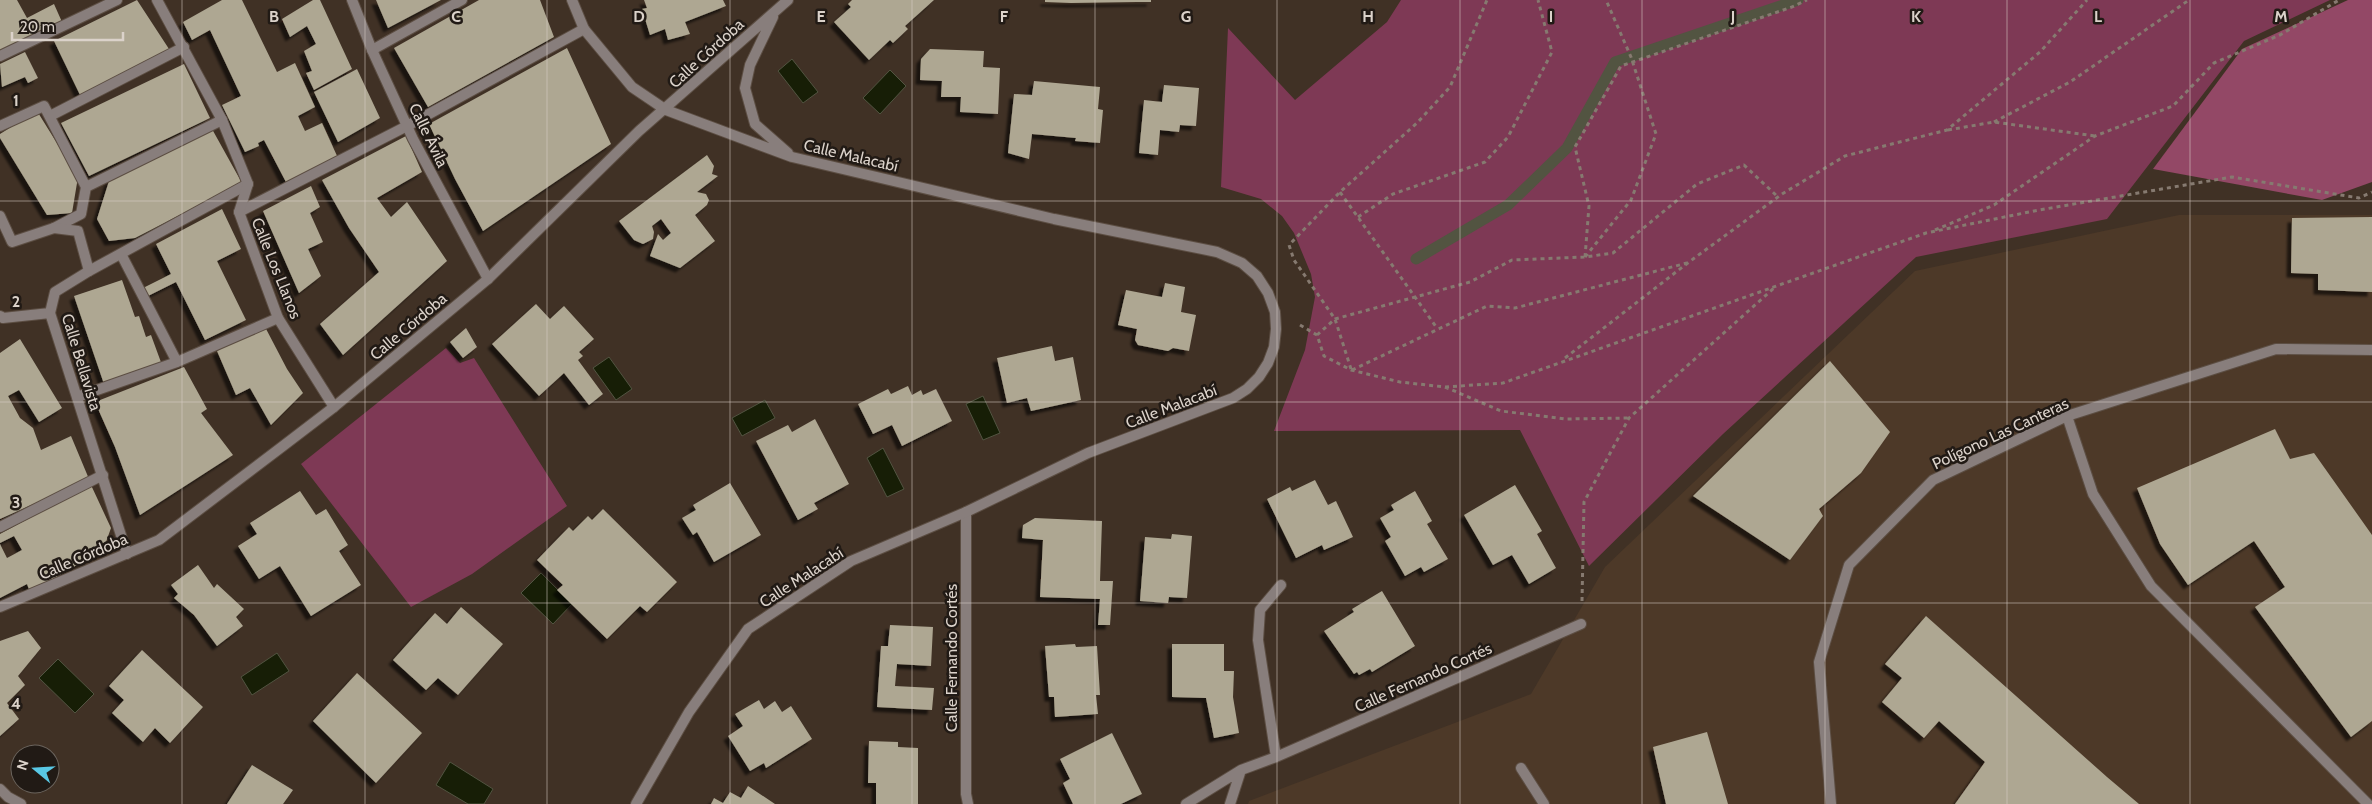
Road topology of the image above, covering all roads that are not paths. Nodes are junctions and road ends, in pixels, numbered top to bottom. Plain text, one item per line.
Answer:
1 (117, 0) edge
2 (157, 0) edge
3 (352, 0) edge
4 (462, 0) edge
5 (572, 0) edge
6 (788, 0) edge
7 (775, 12) junction
8 (584, 29) junction
9 (184, 47) junction
10 (372, 50) junction
11 (0, 56) edge
12 (666, 110) junction
13 (50, 116) junction
14 (222, 120) junction
15 (0, 126) edge
16 (408, 126) junction
17 (792, 157) junction
18 (248, 184) junction
19 (86, 187) junction
20 (239, 212) junction
21 (0, 216) edge
22 (54, 228) junction
23 (121, 254) junction
24 (89, 271) junction
25 (488, 279) junction
26 (50, 313) junction
27 (0, 316) edge
28 (278, 318) junction
29 (2372, 350) edge
30 (177, 362) junction
31 (77, 397) junction
32 (334, 407) junction
33 (2067, 416) junction
34 (103, 475) junction
35 (966, 512) junction
36 (0, 527) edge
37 (128, 554) junction
38 (1281, 586) dead end
39 (0, 607) edge
40 (1581, 624) road end
41 (1276, 757) junction
42 (1521, 768) dead end
43 (1240, 770) junction
44 (0, 789) edge
45 (21, 804) edge
46 (636, 804) edge
47 (968, 804) edge
48 (1186, 804) edge
49 (1230, 804) edge
50 (1544, 804) edge
51 (1831, 804) edge
52 (2368, 804) edge

1 - 11 street
2 - 9 street
3 - 10 street, Calle Ávila
4 - 10 street
5 - 8 street, Calle Malacabí
6 - 7 street, Calle Córdoba
7 - 12 street, Calle Córdoba
7 - 17 street, Calle Malacabí
8 - 12 street, Calle Malacabí
8 - 16 street
9 - 13 street
9 - 14 street
10 - 16 street, Calle Ávila
12 - 17 street, Calle Malacabí
12 - 25 street, Calle Córdoba
13 - 15 street
13 - 19 street
14 - 18 street
14 - 19 street
16 - 20 street
16 - 25 street, Calle Ávila
17 - 35 street, Calle Malacabí
18 - 20 street, Calle Los Llanos
18 - 23 street, Calle Bellavista
19 - 22 street
20 - 28 street, Calle Los Llanos
21 - 22 street
22 - 24 street
23 - 24 street, Calle Bellavista
23 - 30 street
24 - 26 street, Calle Bellavista
25 - 32 street, Calle Córdoba
26 - 27 street
26 - 31 street, Calle Bellavista
28 - 30 street
28 - 32 street, Calle Los Llanos
29 - 33 street, Polígono Las Canteras
30 - 31 street
31 - 34 street, Calle Bellavista
32 - 37 street, Calle Córdoba
33 - 51 street, Polígono Las Canteras
33 - 52 street
34 - 36 street
34 - 37 street, Calle Bellavista
35 - 46 street, Calle Malacabí
35 - 47 street, Calle Fernando Cortés
37 - 39 street, Calle Córdoba
38 - 41 street
40 - 41 street, Calle Fernando Cortés
41 - 43 street, Calle Fernando Cortés
42 - 50 street
43 - 48 street, Calle Fernando Cortés
43 - 49 street
44 - 45 street

